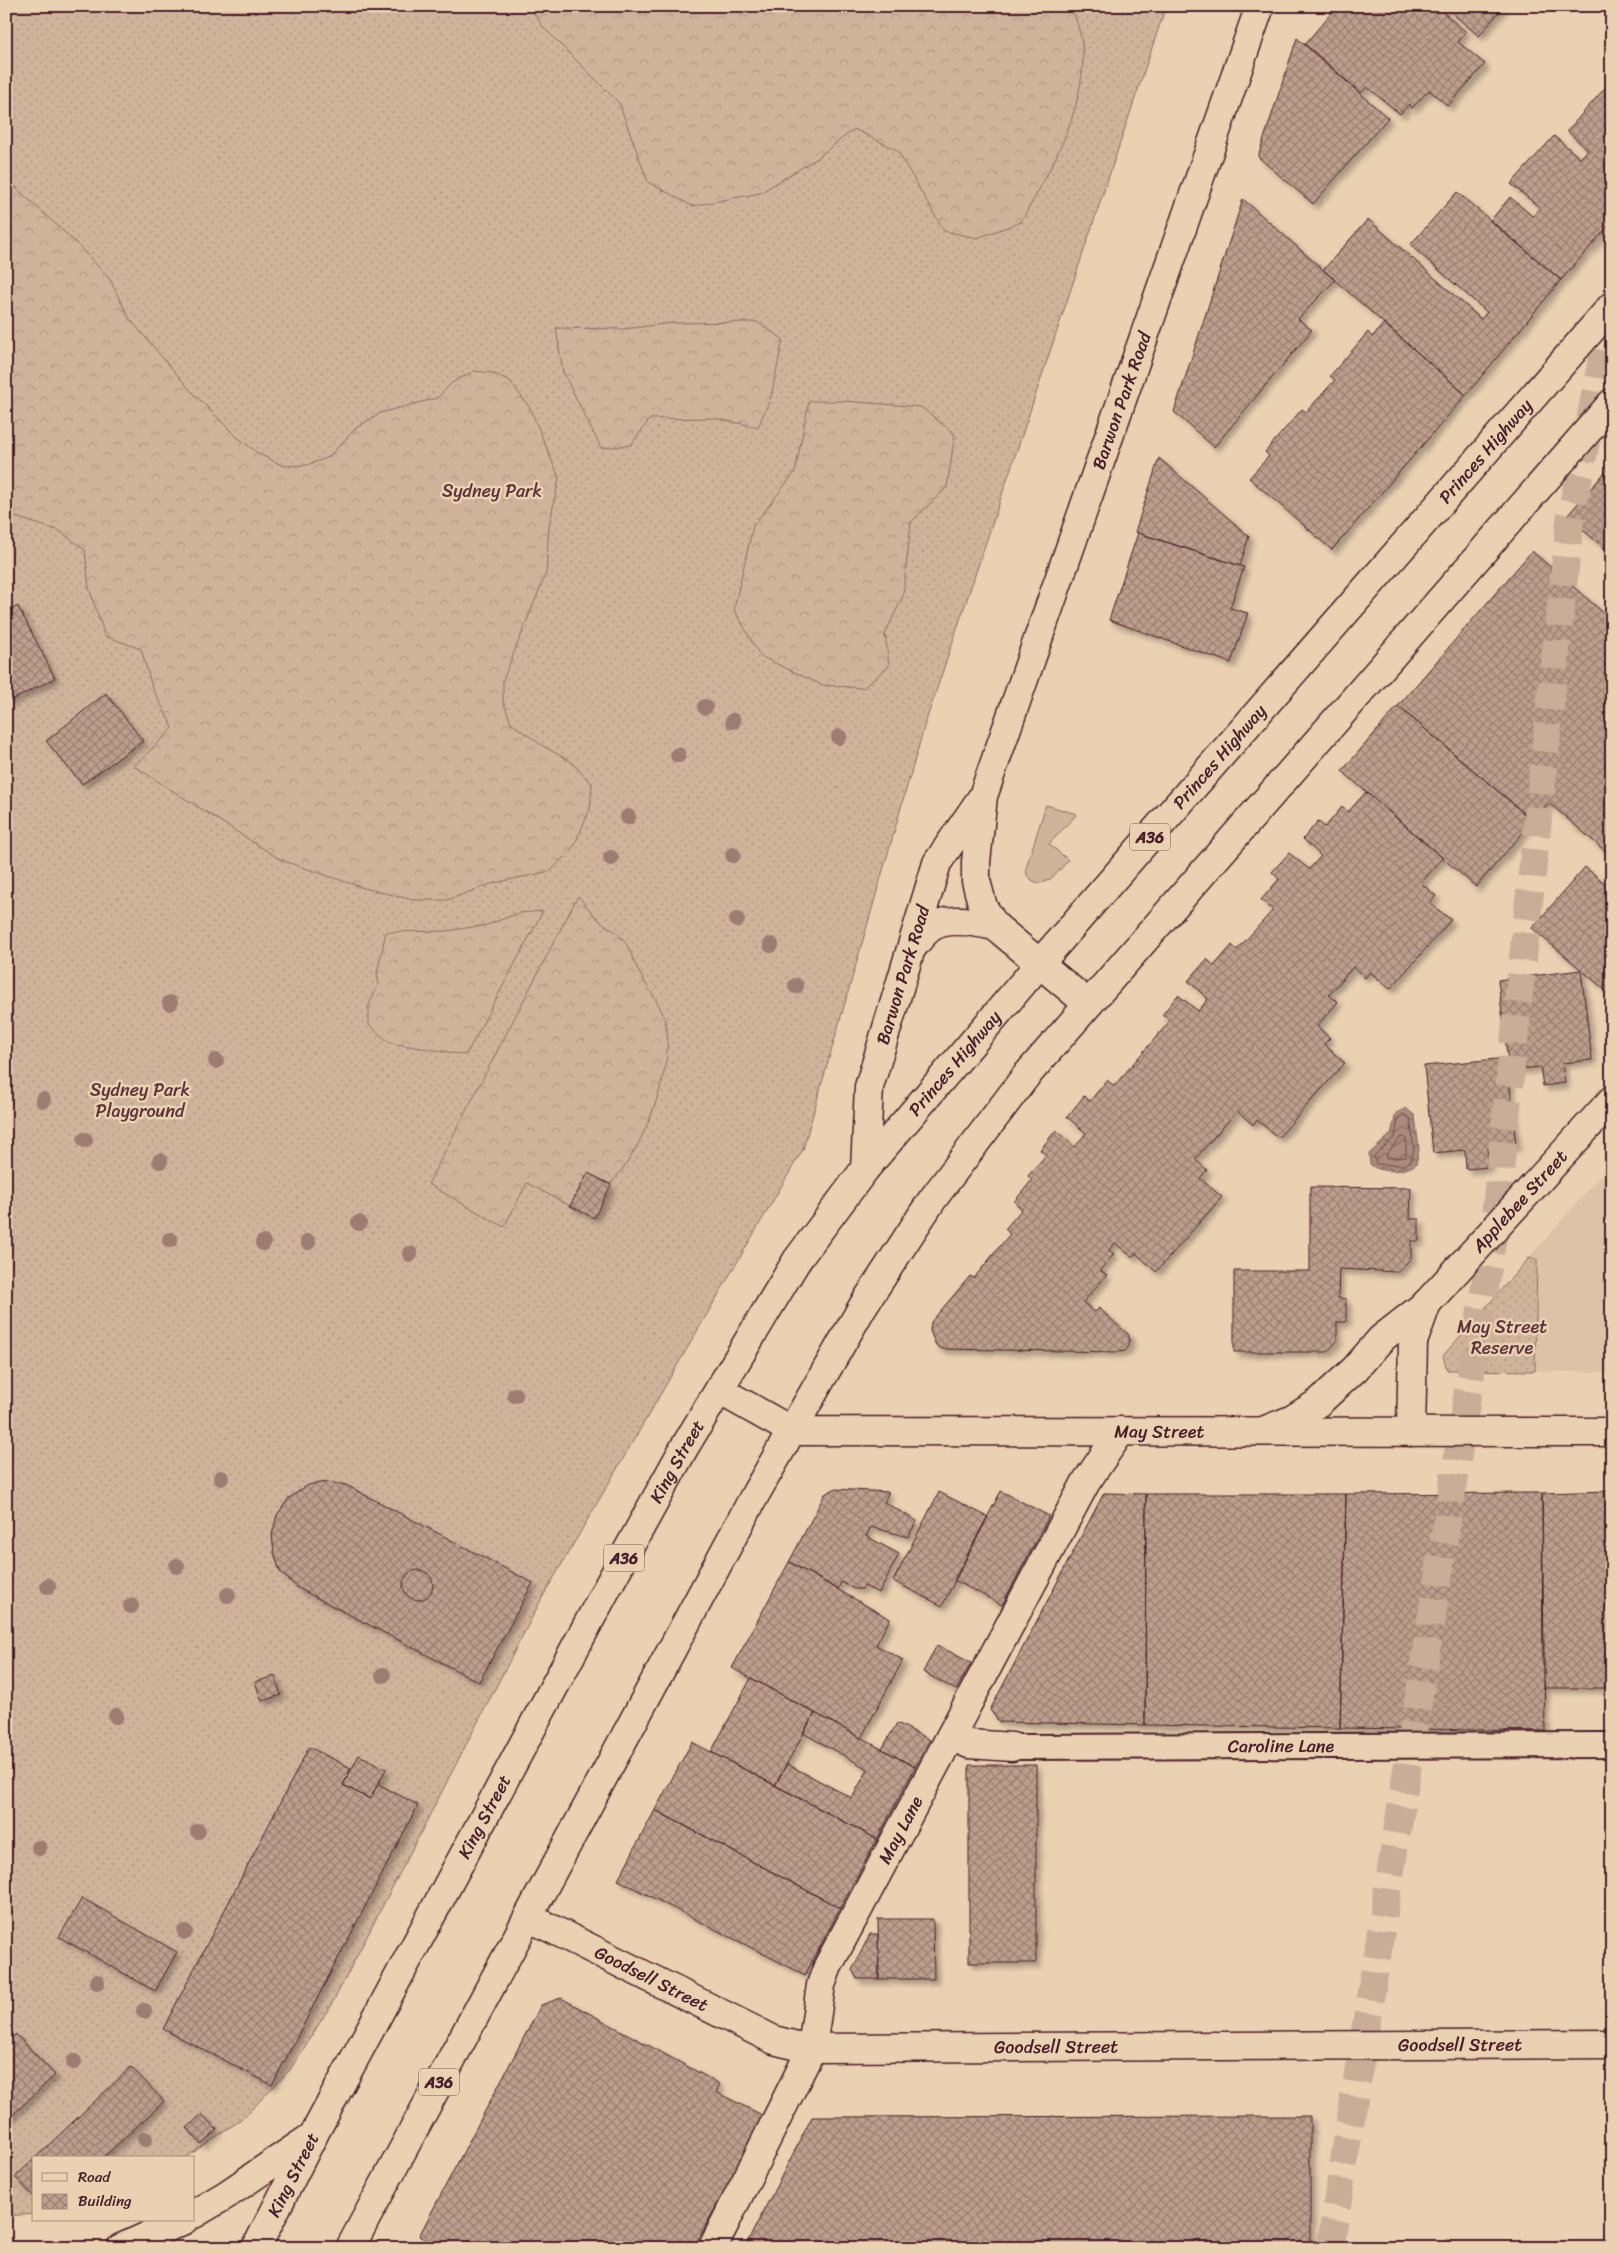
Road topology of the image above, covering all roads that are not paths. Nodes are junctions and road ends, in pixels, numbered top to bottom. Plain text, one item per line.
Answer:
1 (1260, 6) edge
2 (1612, 306) edge
3 (1612, 403) edge
4 (984, 796) junction
5 (995, 926) junction
6 (911, 949) junction
7 (1040, 963) junction
8 (1088, 1004) junction
9 (1612, 1100) edge
10 (866, 1169) junction
11 (1427, 1303) junction
12 (718, 1390) junction
13 (792, 1431) junction
14 (1121, 1431) junction
15 (1264, 1431) junction
16 (1411, 1432) junction
17 (1612, 1432) edge
18 (950, 1736) junction
19 (1612, 1745) edge
20 (1012, 1747) joint
21 (528, 1917) junction
22 (1612, 2044) edge
23 (812, 2048) junction
24 (313, 2136) junction
25 (195, 2213) edge
26 (180, 2222) edge
27 (714, 2245) dead end
28 (121, 2248) edge
29 (256, 2248) edge
30 (350, 2248) edge

1 - 4 main road, Barwon Park Road
2 - 7 main road, Princes Highway / A36
3 - 8 main road, A36
4 - 5 main road, Barwon Park Road
4 - 6 main road, Barwon Park Road
5 - 6 main road
5 - 7 main road, Barwon Park Road
6 - 10 main road, Barwon Park Road
7 - 8 main road, Barwon Park Road
7 - 10 main road, Princes Highway / A36
8 - 13 main road, A36
9 - 11 main road, Applebee Street
10 - 12 main road, Princes Highway / A36
11 - 15 main road, Applebee Street
11 - 16 main road, Applebee Street
12 - 13 main road, May Street
12 - 24 main road, King Street / A36
13 - 14 main road, May Street
13 - 21 main road, A36
14 - 15 main road, May Street
14 - 18 main road, May Lane
15 - 16 main road, May Street
16 - 17 main road, May Street
18 - 20 main road, Caroline Lane
18 - 23 main road, May Lane
19 - 20 lane, Caroline Lane
21 - 23 main road, Goodsell Street
21 - 30 main road, A36
22 - 23 main road, Goodsell Street
23 - 27 main road, May Lane
24 - 25 main road
24 - 29 main road, King Street / A36
26 - 28 main road

